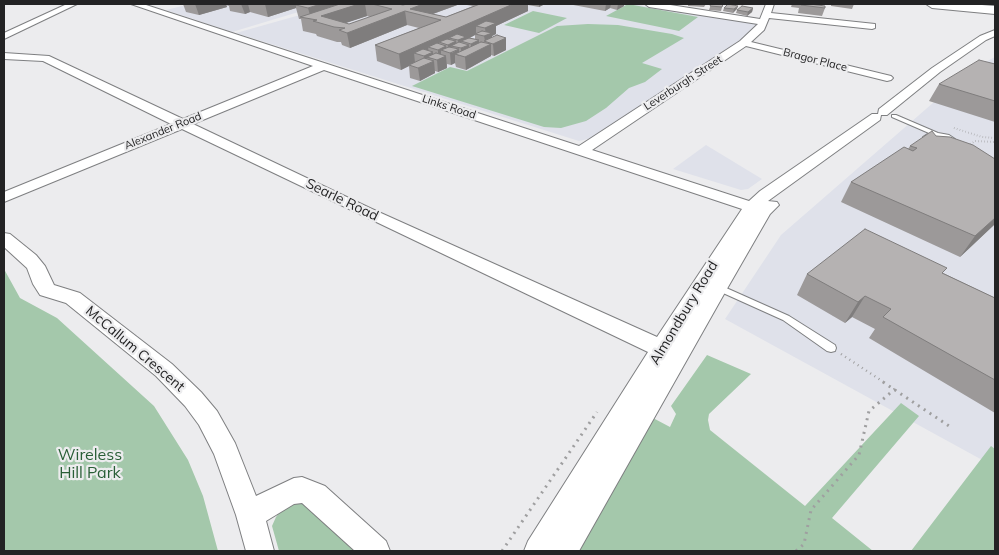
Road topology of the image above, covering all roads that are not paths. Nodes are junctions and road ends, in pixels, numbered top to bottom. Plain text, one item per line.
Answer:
1 (73, 4) edge
2 (135, 4) edge
3 (649, 4) edge
4 (932, 4) edge
5 (961, 4) edge
6 (171, 6) dead end
7 (154, 10) junction
8 (994, 10) edge
9 (767, 13) edge
10 (872, 26) dead end
11 (995, 32) edge
12 (4, 36) edge
13 (995, 39) edge
14 (744, 43) junction
15 (4, 56) edge
16 (323, 66) junction
17 (887, 78) dead end
18 (887, 117) junction
19 (182, 123) junction
20 (936, 134) junction
21 (927, 135) junction
22 (582, 150) junction
23 (4, 197) edge
24 (758, 209) junction
25 (4, 238) edge
26 (710, 284) junction
27 (831, 348) road end
28 (670, 352) junction
29 (250, 515) junction
30 (260, 551) edge
31 (376, 551) edge
32 (538, 551) edge
33 (563, 551) edge

1 - 12 street
2 - 7 street, Links Road
3 - 9 street
4 - 8 highway
5 - 8 highway
6 - 7 street
7 - 16 street, Links Road
9 - 10 street
9 - 14 street, Leverburgh Street
11 - 18 street, Almondbury Road
13 - 18 street, Almondbury Road
14 - 17 street, Bragor Place
14 - 22 street, Leverburgh Street
15 - 19 street, Searle Road
16 - 19 street, Alexander Road
16 - 22 street, Links Road
18 - 20 lane
18 - 21 lane
18 - 24 street, Almondbury Road
19 - 23 street, Alexander Road
19 - 28 street, Searle Road
20 - 21 lane
20 - 21 lane
22 - 24 street, Links Road
24 - 26 street, Almondbury Road
25 - 29 street, McCallum Crescent
26 - 27 lane
26 - 28 street, Almondbury Road
28 - 32 street, Almondbury Road
28 - 33 street, Almondbury Road
29 - 30 street, McCallum Crescent
29 - 31 street

